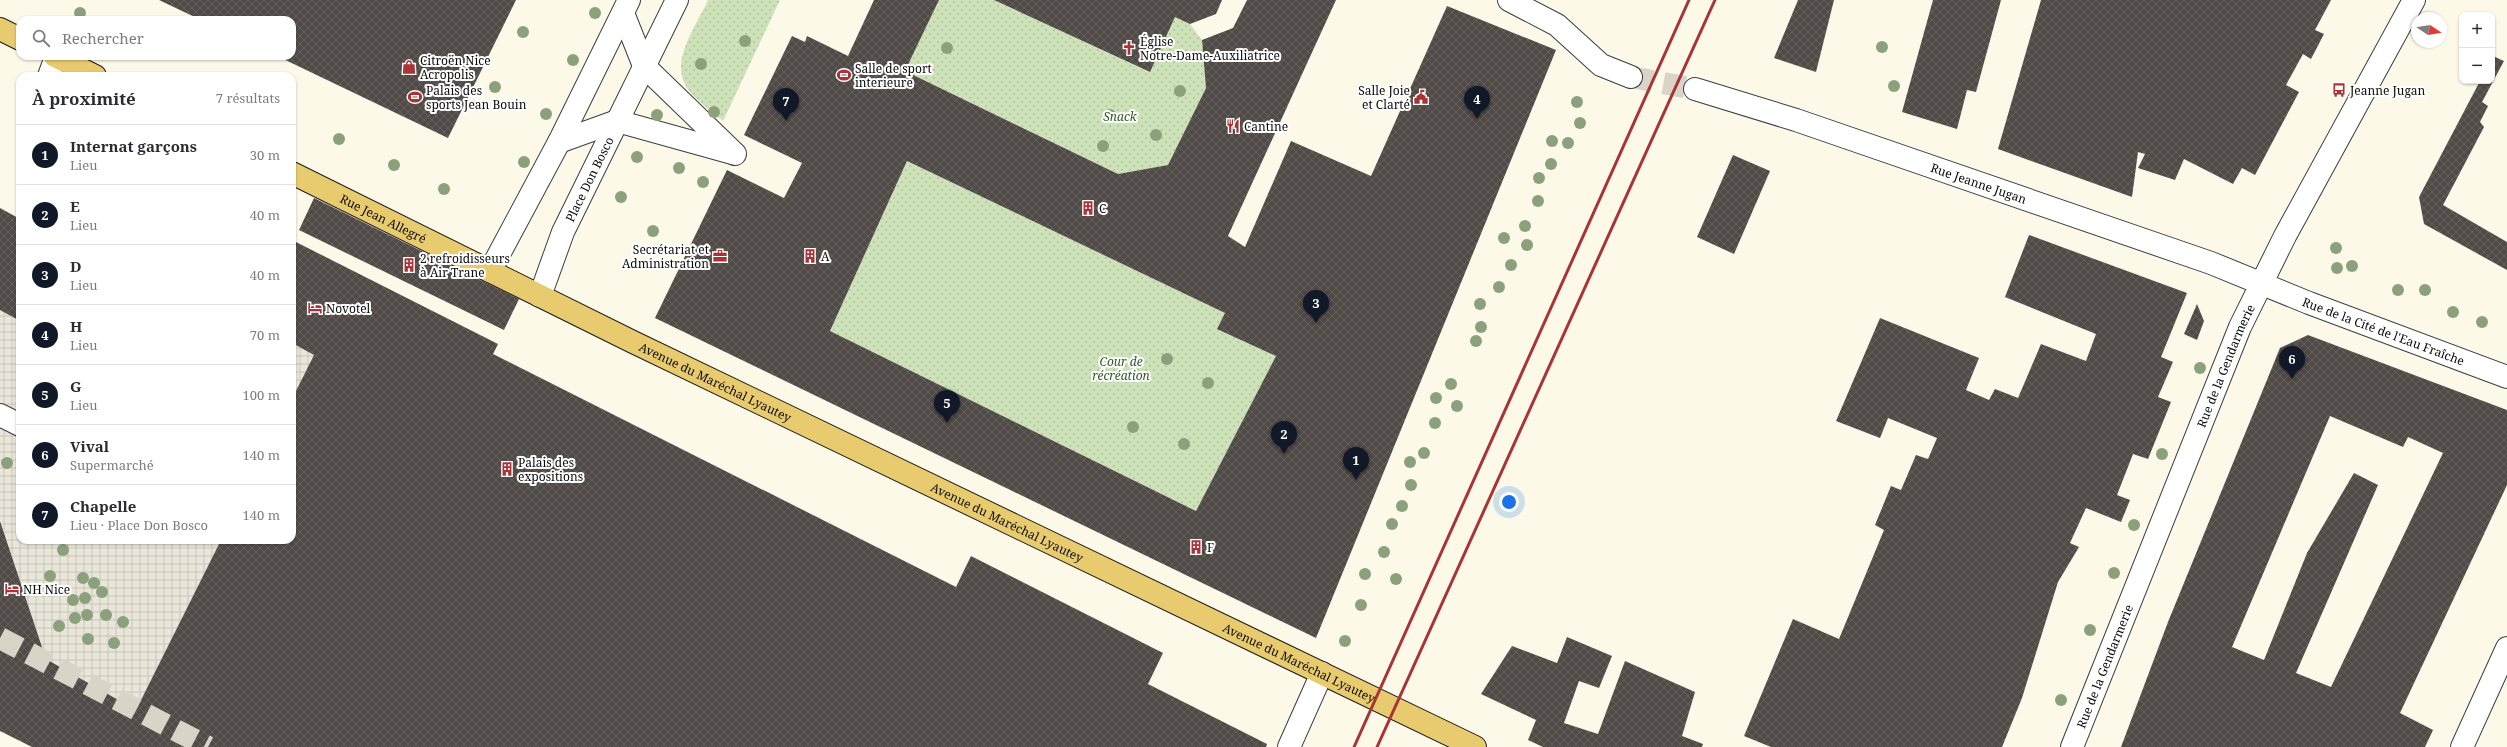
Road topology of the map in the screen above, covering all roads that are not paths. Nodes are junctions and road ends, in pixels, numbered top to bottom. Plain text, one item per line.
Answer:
1 (677, 0) edge
2 (1509, 0) edge
3 (2414, 0) edge
4 (626, 7) edge
5 (0, 29) edge
6 (16, 37) edge
7 (53, 63) edge
8 (644, 66) junction
9 (82, 72) edge
10 (1631, 77) tunnel mouth
11 (1695, 89) tunnel mouth
12 (617, 121) junction
13 (559, 142) junction
14 (296, 175) edge
15 (490, 272) junction
16 (2261, 283) junction
17 (540, 296) junction
18 (2507, 377) edge
19 (0, 415) edge
20 (16, 422) edge
21 (2507, 648) edge
22 (1322, 673) junction
23 (1289, 747) edge
24 (1475, 747) edge
25 (2072, 747) edge
26 (2462, 747) edge

1 - 8 street
2 - 10 street
3 - 16 street, Rue de la Gendarmerie
4 - 8 street
4 - 13 street
5 - 6 main road
7 - 9 main road
8 - 12 street
8 - 12 street
11 - 16 street, Rue Jeanne Jugan
12 - 13 street, Place Don Bosco
12 - 17 street, Place Don Bosco
13 - 15 street
14 - 15 main road, Rue Jean Allegré
15 - 17 main road, Rue Jean Allegré
16 - 18 street, Rue de la Cité de l'Eau Fraîche
16 - 25 street, Rue de la Gendarmerie
17 - 22 main road, Avenue du Maréchal Lyautey
19 - 20 street
21 - 26 street
22 - 23 street
22 - 24 main road, Avenue du Maréchal Lyautey

